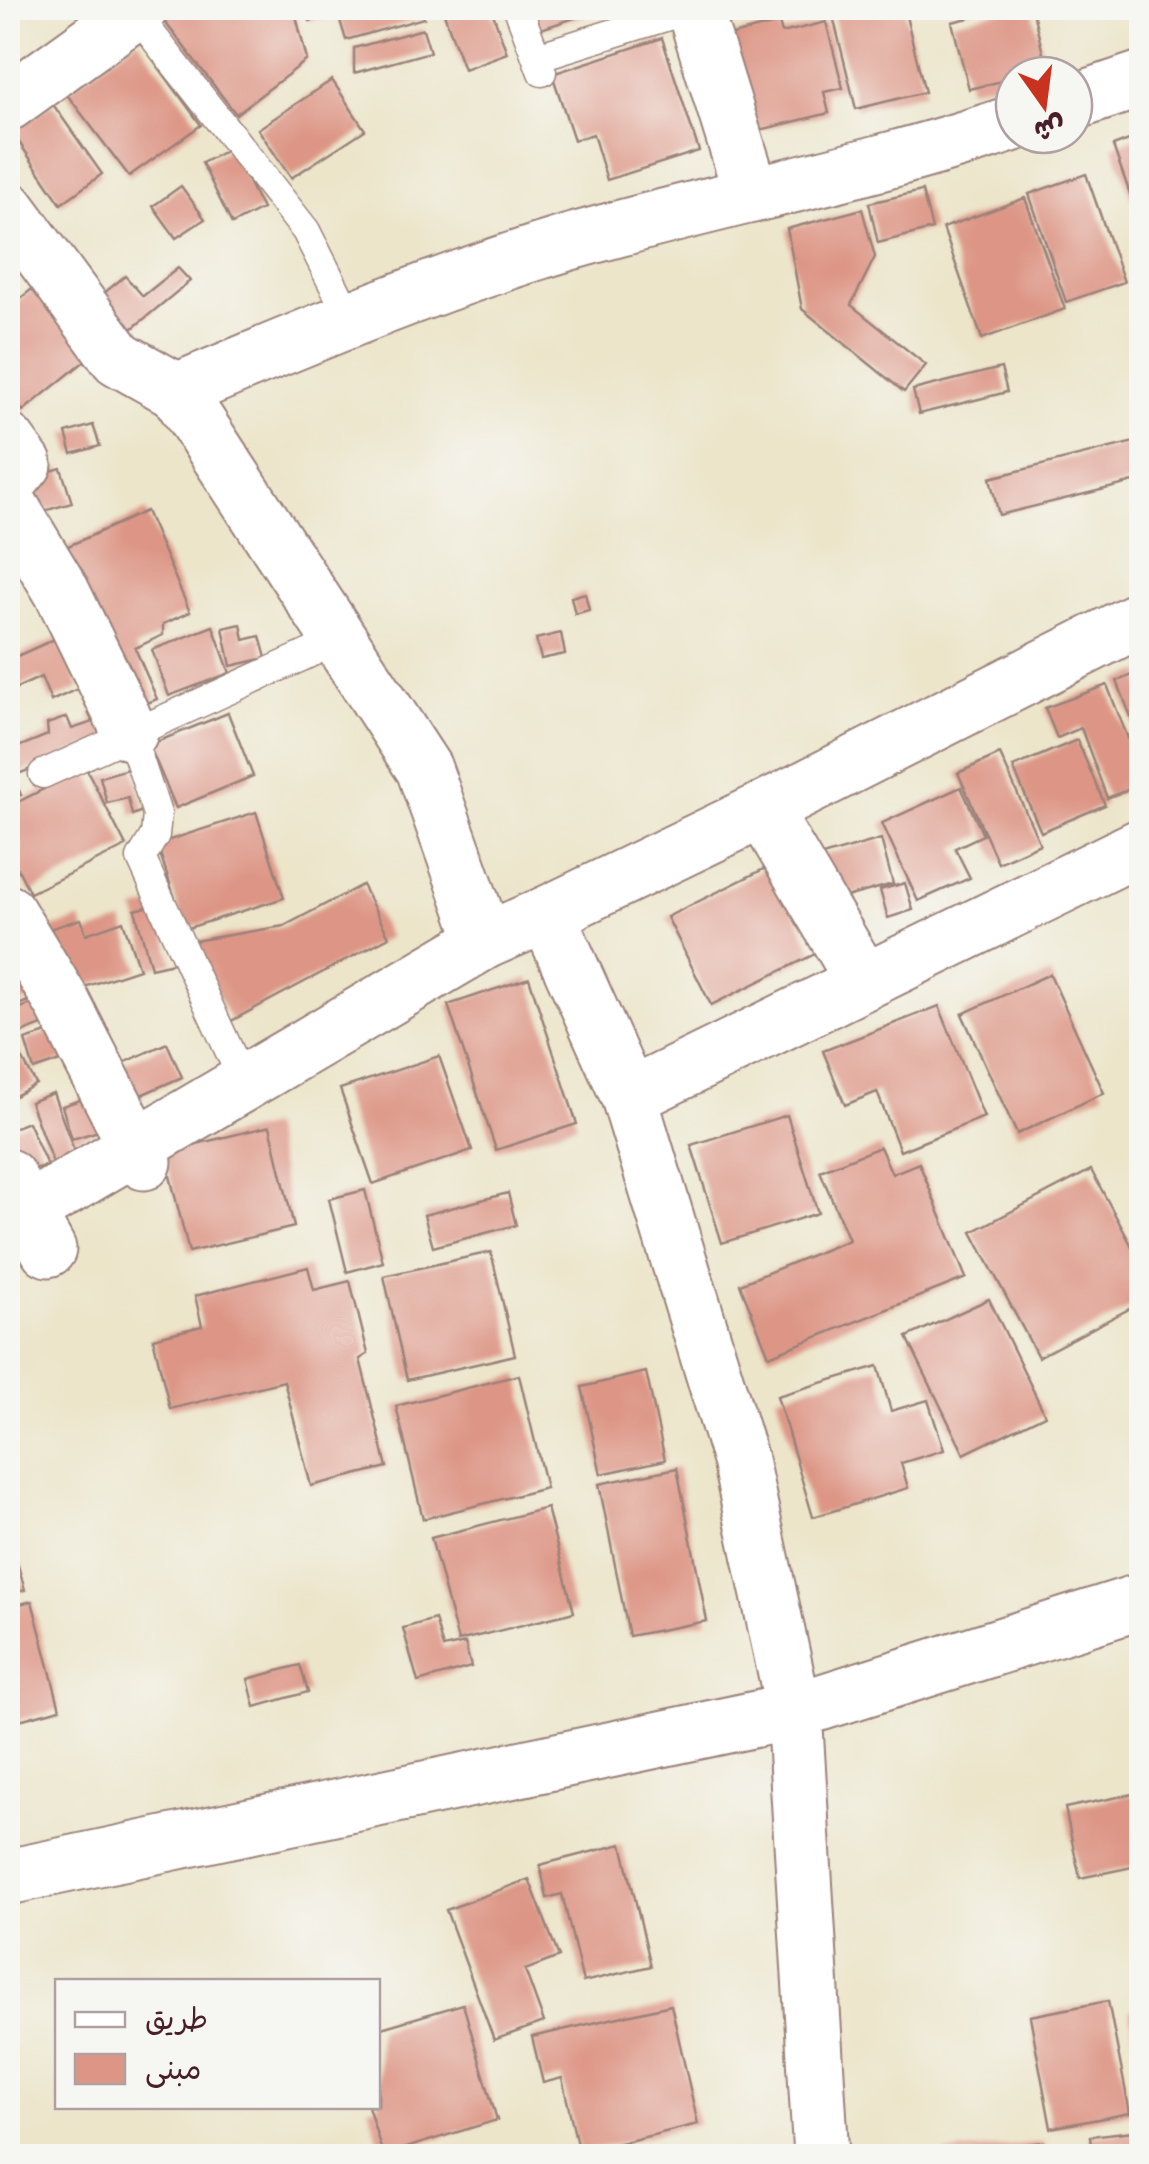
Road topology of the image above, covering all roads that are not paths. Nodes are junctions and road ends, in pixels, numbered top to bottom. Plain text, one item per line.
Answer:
1 (518, 8) edge
2 (694, 8) edge
3 (137, 10) edge
4 (1142, 79) edge
5 (1094, 95) edge
6 (9, 98) edge
7 (994, 129) edge
8 (752, 195) junction
9 (8, 209) edge
10 (350, 318) junction
11 (177, 392) junction
12 (8, 442) edge
13 (8, 483) edge
14 (8, 502) edge
15 (1142, 618) edge
16 (340, 640) junction
17 (130, 732) junction
18 (43, 774) dead end
19 (763, 810) junction
20 (1142, 846) edge
21 (8, 914) edge
22 (548, 914) junction
23 (485, 942) junction
24 (864, 982) junction
25 (244, 1083) junction
26 (629, 1097) junction
27 (140, 1154) junction
28 (22, 1215) edge
29 (1142, 1601) edge
30 (794, 1711) junction
31 (8, 1877) edge
32 (821, 2156) edge

1 - 2 lane
2 - 8 street
3 - 6 street
3 - 10 lane
4 - 5 street
7 - 8 street
8 - 10 street
9 - 11 street
10 - 11 street
11 - 16 street
12 - 13 street
14 - 17 street
15 - 19 street
16 - 17 lane
16 - 23 street
17 - 18 lane
17 - 25 lane
19 - 22 street
19 - 24 street
20 - 24 street
21 - 27 street
22 - 23 street
22 - 26 street
23 - 25 street
24 - 26 street
25 - 27 street
26 - 30 street
27 - 28 street
29 - 30 street
30 - 31 street
30 - 32 street

